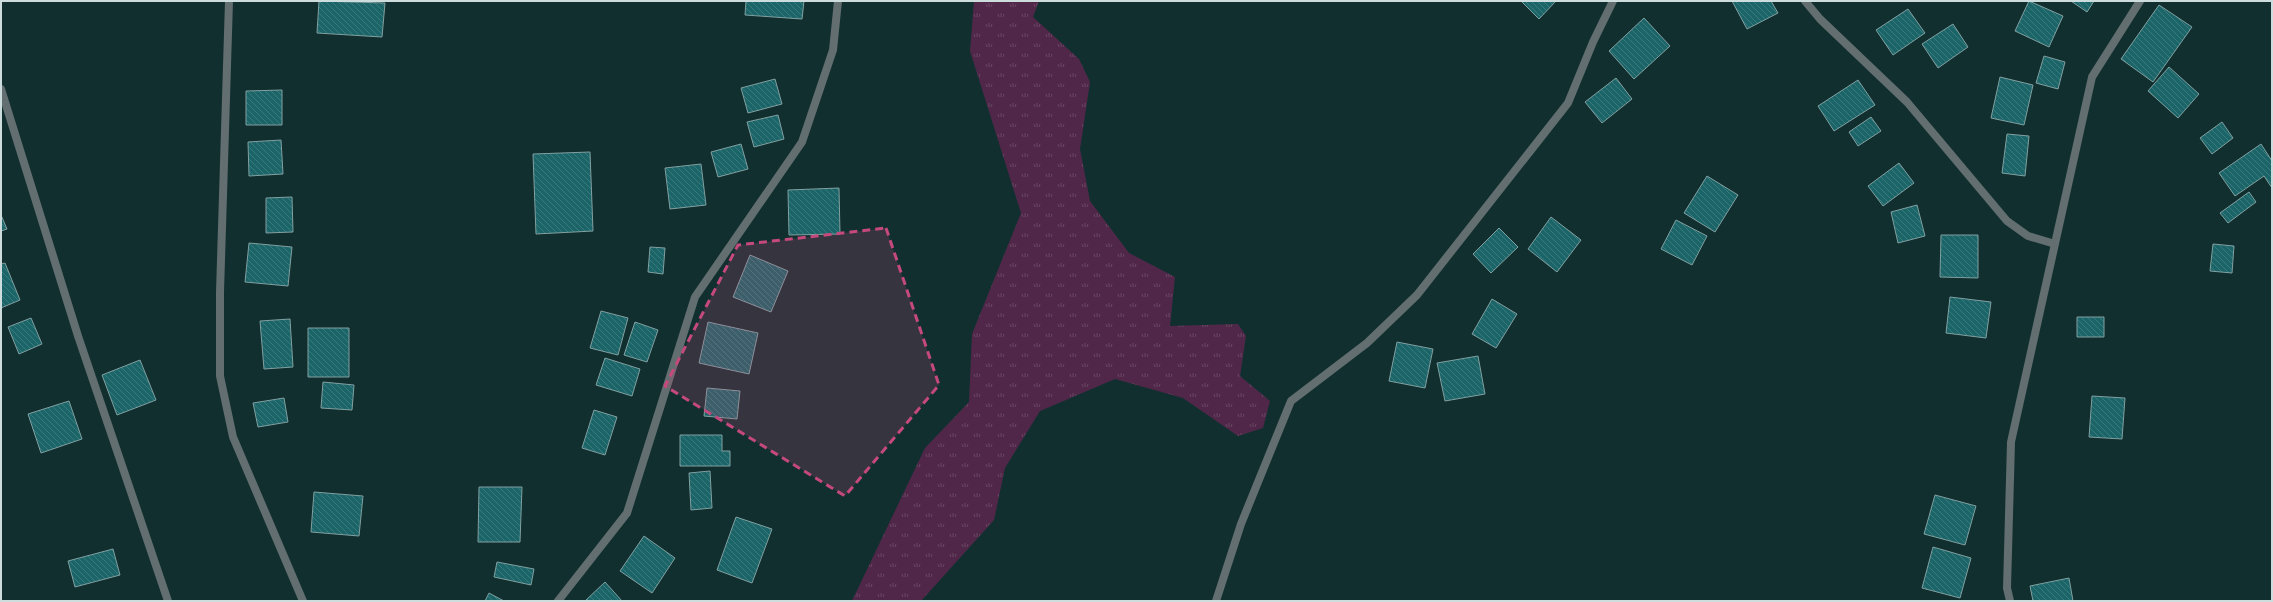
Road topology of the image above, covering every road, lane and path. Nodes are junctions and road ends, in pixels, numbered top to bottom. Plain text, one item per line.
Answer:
1 (229, 1) edge
2 (838, 1) edge
3 (1613, 1) edge
4 (1805, 1) edge
5 (2140, 1) edge
6 (1, 89) edge
7 (2055, 244) junction
8 (168, 601) edge
9 (303, 601) edge
10 (558, 601) edge
11 (1216, 601) edge
12 (2010, 601) edge

1 - 9 street
2 - 10 street
3 - 11 street
4 - 7 street
5 - 7 street
6 - 8 street
7 - 12 street

